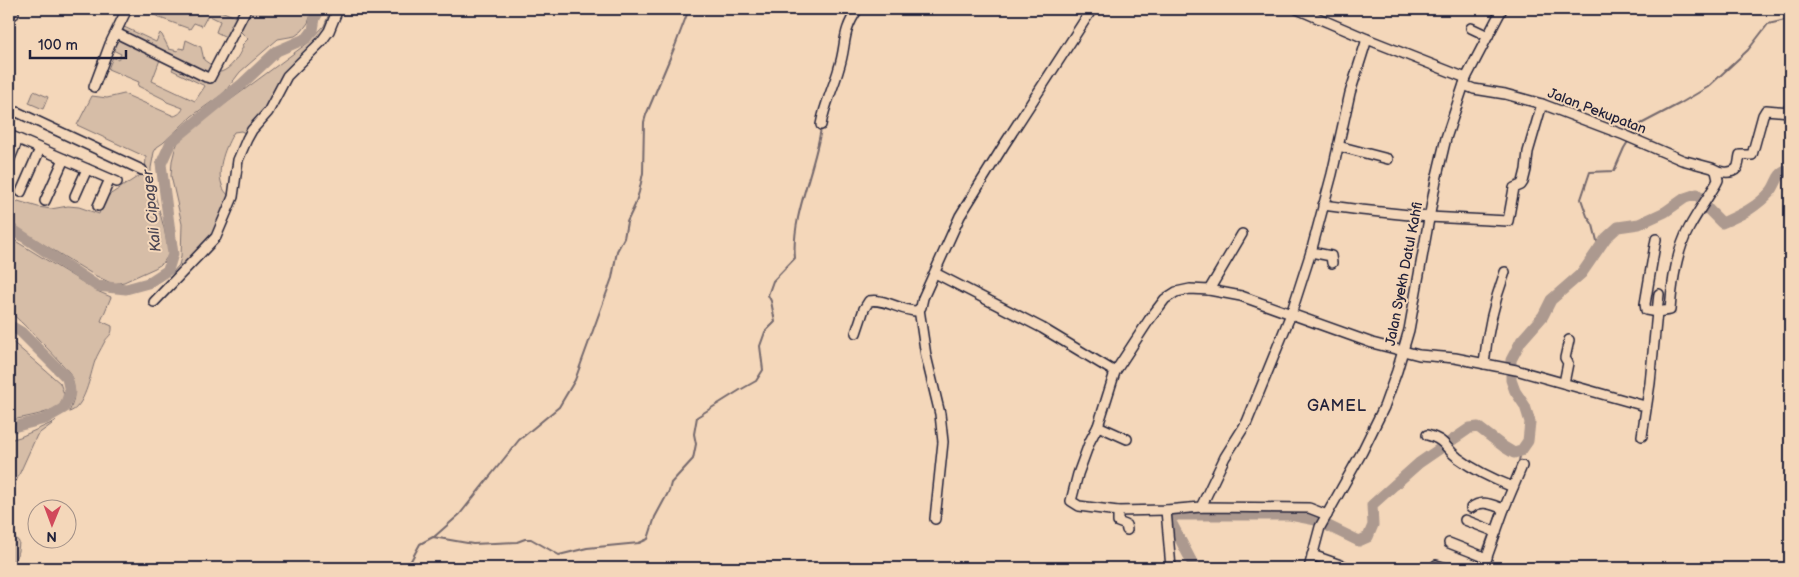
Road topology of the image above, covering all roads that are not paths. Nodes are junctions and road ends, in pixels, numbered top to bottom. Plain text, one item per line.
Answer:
1 (127, 9) edge
2 (246, 9) edge
3 (338, 9) edge
4 (858, 9) edge
5 (1092, 9) edge
6 (1297, 9) edge
7 (1502, 9) edge
8 (1471, 28) dead end
9 (116, 33) junction
10 (1488, 36) junction
11 (1367, 39) junction
12 (1465, 82) junction
13 (94, 88) dead end
14 (1542, 104) junction
15 (1790, 112) edge
16 (9, 120) edge
17 (821, 125) dead end
18 (9, 135) edge
19 (18, 140) junction
20 (1338, 146) junction
21 (40, 149) junction
22 (1388, 159) dead end
23 (64, 160) junction
24 (9, 161) edge
25 (86, 169) junction
26 (142, 170) dead end
27 (1716, 171) junction
28 (21, 192) dead end
29 (75, 196) dead end
30 (45, 201) dead end
31 (1323, 204) junction
32 (98, 206) dead end
33 (1429, 217) junction
34 (1242, 234) dead end
35 (1656, 239) dead end
36 (1311, 252) junction
37 (1332, 263) dead end
38 (1505, 272) dead end
39 (936, 273) junction
40 (1209, 290) junction
41 (1659, 294) dead end
42 (154, 302) dead end
43 (919, 309) junction
44 (1658, 312) junction
45 (1291, 314) junction
46 (856, 333) dead end
47 (1569, 340) dead end
48 (1404, 351) junction
49 (1484, 364) junction
50 (1116, 372) junction
51 (1564, 382) junction
52 (1645, 406) junction
53 (1098, 426) junction
54 (1427, 435) dead end
55 (1642, 436) dead end
56 (1127, 439) dead end
57 (1522, 466) dead end
58 (1510, 486) junction
59 (1201, 508) junction
60 (1471, 508) dead end
61 (1501, 508) junction
62 (1166, 510) junction
63 (1118, 511) junction
64 (1327, 516) junction
65 (935, 520) dead end
66 (1466, 520) dead end
67 (1127, 530) dead end
68 (1492, 530) junction
69 (1449, 543) dead end
70 (1312, 555) junction
71 (1484, 557) junction
72 (1436, 565) dead end
73 (1171, 568) edge
74 (1309, 568) edge
75 (1349, 568) edge
76 (1446, 568) edge
77 (1483, 568) edge

1 - 9 street
2 - 9 street
3 - 42 street
4 - 17 street
5 - 39 street
6 - 11 street, Jalan Pekupatan
7 - 10 street, Jalan Syekh Datul Kahfi
8 - 10 street
9 - 13 street
10 - 12 street, Jalan Syekh Datul Kahfi
11 - 12 street, Jalan Pekupatan
11 - 20 street
12 - 14 street, Jalan Pekupatan
12 - 33 street, Jalan Syekh Datul Kahfi
14 - 27 street, Jalan Pekupatan
14 - 33 street
15 - 27 street
16 - 26 street
18 - 19 street
19 - 21 street
19 - 24 street
20 - 22 street
20 - 31 street
21 - 23 street
21 - 28 street
23 - 25 street
23 - 30 street
25 - 29 street
25 - 32 street
27 - 44 street
31 - 33 street
31 - 36 street
33 - 48 street, Jalan Syekh Datul Kahfi
34 - 40 street
35 - 44 street
36 - 37 street
36 - 45 street
38 - 49 street
39 - 43 street
39 - 50 street
40 - 45 street
40 - 50 street
41 - 44 street
43 - 46 street
43 - 65 street
44 - 52 street
45 - 48 street
45 - 59 street
47 - 51 street
48 - 49 street
48 - 64 street, Jalan Syekh Datul Kahfi
49 - 51 street
50 - 53 street
51 - 52 street
52 - 55 street
53 - 56 street
53 - 63 street
54 - 58 street
57 - 58 street
58 - 61 street
59 - 62 street
59 - 64 street
60 - 61 street
61 - 68 street
62 - 63 street
62 - 73 street
63 - 67 street
64 - 70 street, Jalan Syekh Datul Kahfi
66 - 68 street
68 - 71 street
69 - 71 street
70 - 74 street, Jalan Syekh Datul Kahfi
70 - 75 street
71 - 77 street
72 - 76 street

